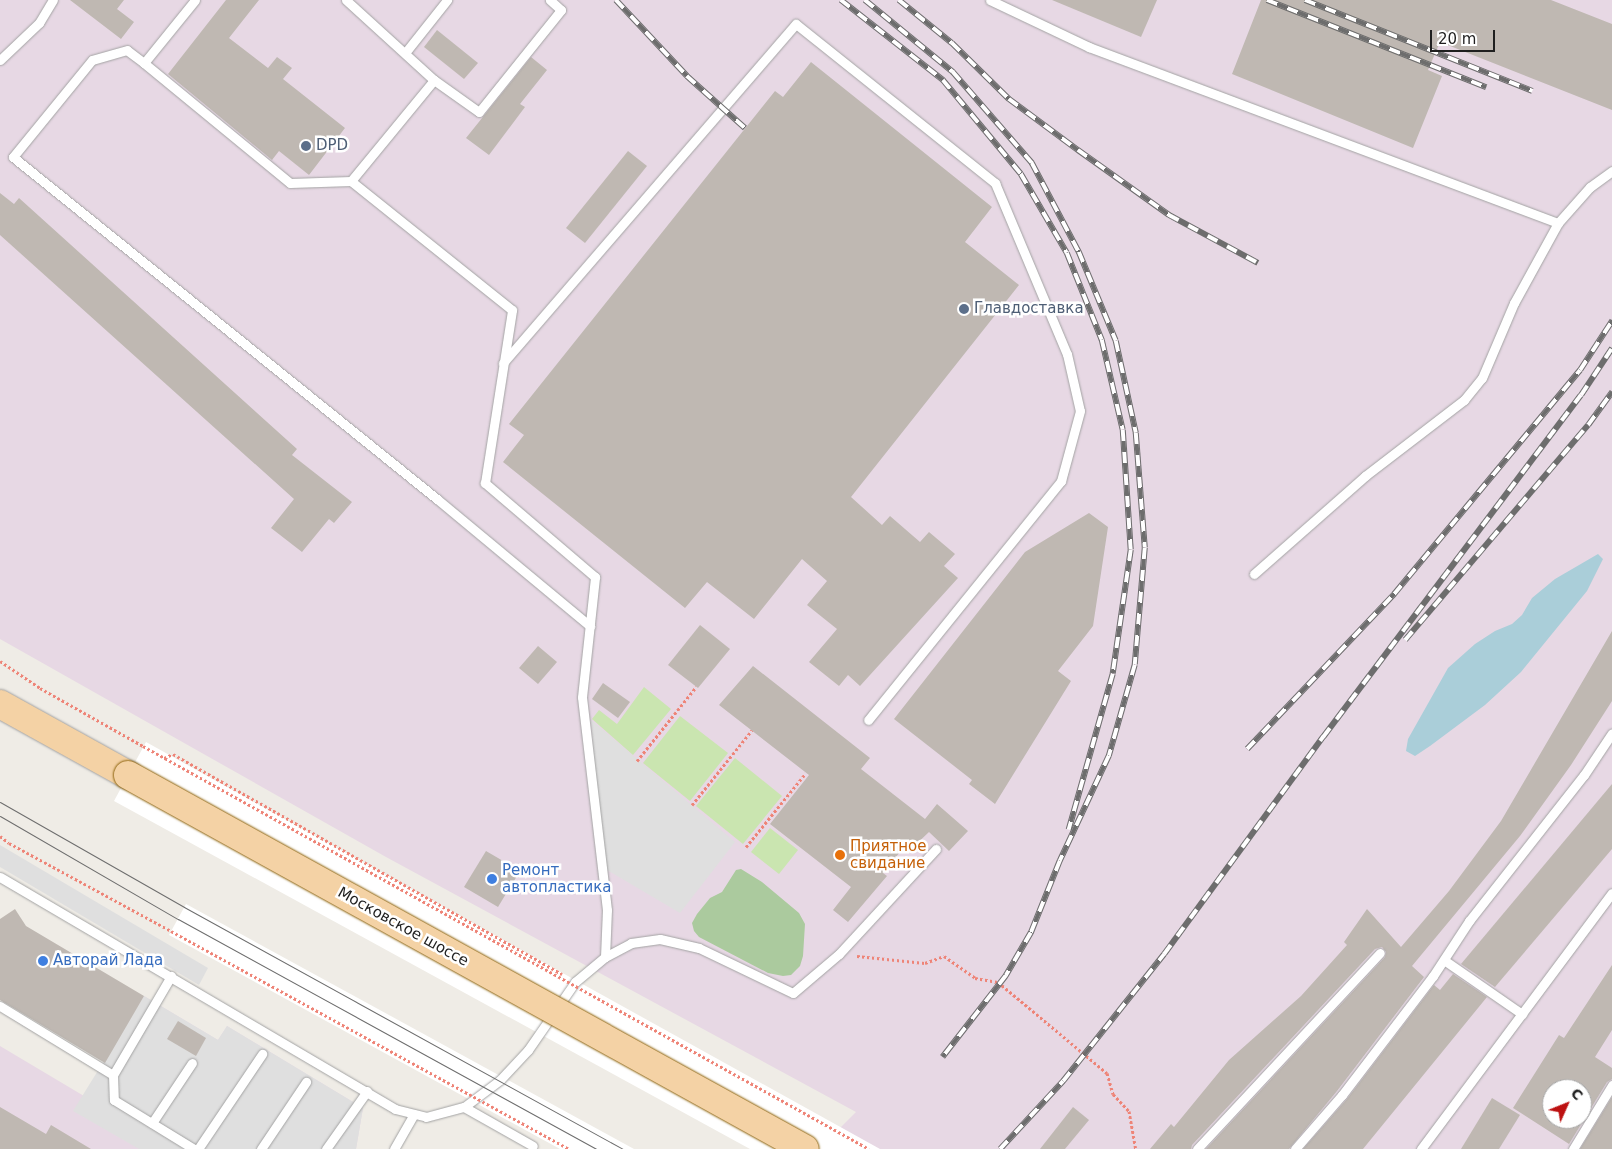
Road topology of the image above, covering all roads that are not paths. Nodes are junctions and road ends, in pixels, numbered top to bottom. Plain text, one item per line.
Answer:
1 (53, 0) edge
2 (195, 0) edge
3 (346, 0) edge
4 (447, 0) edge
5 (550, 0) edge
6 (990, 0) edge
7 (405, 53) junction
8 (0, 60) edge
9 (144, 64) junction
10 (434, 80) junction
11 (1612, 171) edge
12 (351, 181) junction
13 (1558, 223) junction
14 (503, 363) junction
15 (1254, 574) dead end
16 (590, 626) junction
17 (0, 704) edge
18 (868, 720) dead end
19 (1612, 733) edge
20 (936, 849) dead end
21 (0, 876) edge
22 (1612, 893) edge
23 (1380, 953) dead end
24 (605, 957) junction
25 (1444, 960) junction
26 (171, 976) junction
27 (0, 1006) edge
28 (1522, 1014) junction
29 (262, 1054) dead end
30 (192, 1063) dead end
31 (113, 1076) junction
32 (306, 1082) dead end
33 (1612, 1085) edge
34 (367, 1091) junction
35 (464, 1107) junction
36 (414, 1114) junction
37 (152, 1123) junction
38 (533, 1146) dead end
39 (194, 1149) edge
40 (198, 1149) edge
41 (260, 1149) edge
42 (326, 1149) edge
43 (394, 1149) edge
44 (806, 1149) edge
45 (1198, 1149) edge
46 (1295, 1149) edge
47 (1422, 1149) edge
48 (1573, 1149) edge

1 - 8 lane
2 - 9 lane
3 - 7 lane
4 - 7 lane
5 - 10 lane
6 - 13 lane
7 - 10 lane
9 - 12 lane
9 - 16 lane
10 - 12 lane
11 - 13 lane
12 - 14 lane
13 - 15 lane
14 - 16 lane
14 - 18 lane
16 - 24 lane
17 - 44 main road, Московское шоссе, bridge
19 - 25 lane
20 - 24 lane
21 - 26 lane
22 - 28 lane
23 - 45 lane
24 - 35 lane
25 - 28 lane
25 - 46 lane
26 - 31 lane
26 - 34 lane
27 - 31 lane
28 - 47 lane
29 - 40 lane
30 - 37 lane
31 - 37 lane
32 - 41 lane
33 - 48 lane
34 - 36 lane
34 - 42 lane
35 - 36 lane
35 - 38 lane
36 - 43 lane
37 - 39 lane

